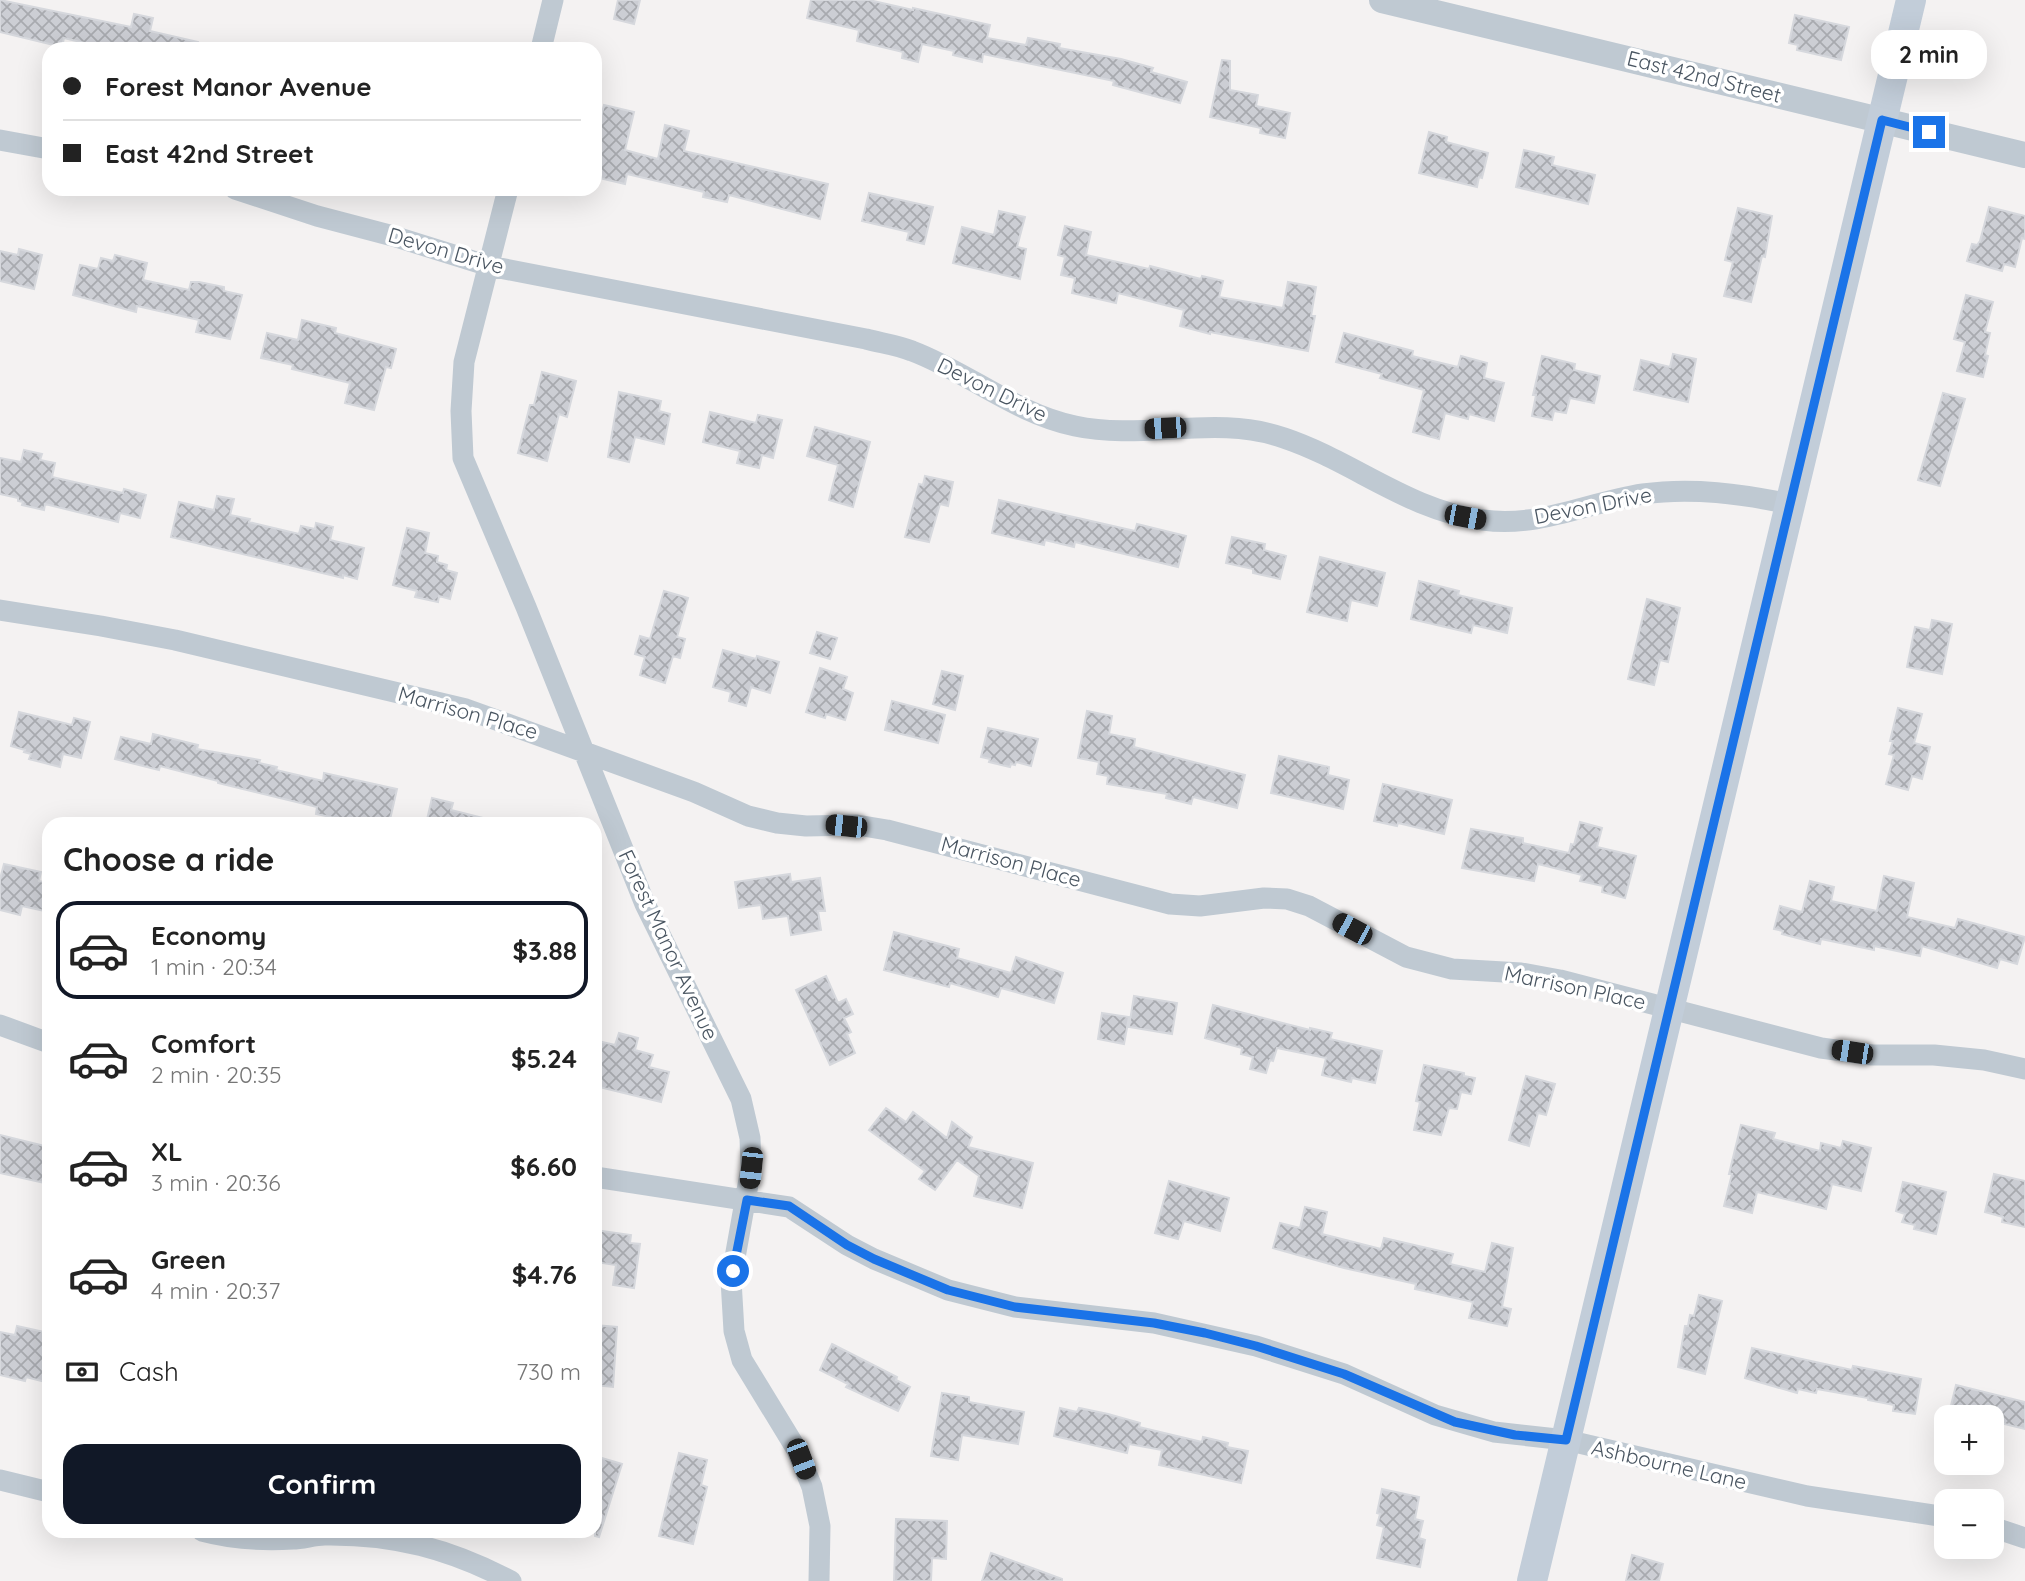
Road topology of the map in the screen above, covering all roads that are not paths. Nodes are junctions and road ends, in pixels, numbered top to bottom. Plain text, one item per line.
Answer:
1 (553, 0) edge
2 (1382, 0) edge
3 (1911, 0) edge
4 (543, 42) edge
5 (1882, 120) junction
6 (0, 141) edge
7 (42, 148) edge
8 (2025, 155) edge
9 (256, 196) edge
10 (506, 196) edge
11 (489, 266) junction
12 (1790, 504) junction
13 (0, 610) edge
14 (583, 751) junction
15 (1668, 1008) junction
16 (0, 1025) edge
17 (42, 1040) edge
18 (2025, 1069) edge
19 (602, 1178) edge
20 (747, 1200) junction
21 (1566, 1440) junction
22 (0, 1480) edge
23 (42, 1490) edge
24 (1934, 1515) edge
25 (2004, 1531) edge
26 (244, 1538) edge
27 (304, 1538) edge
28 (388, 1538) edge
29 (2025, 1538) edge
30 (511, 1581) edge
31 (819, 1581) edge
32 (1532, 1581) edge

1 - 4 street
2 - 5 street, East 42nd Street
3 - 5 main road
5 - 8 street, East 42nd Street
5 - 12 main road
6 - 7 street
9 - 11 street, Devon Drive
10 - 11 street, Forest Manor Avenue
11 - 12 street, Devon Drive
11 - 14 street, Forest Manor Avenue
12 - 15 main road
13 - 14 street, Marrison Place
14 - 15 street, Marrison Place
14 - 20 street, Forest Manor Avenue
15 - 18 street, Marrison Place
15 - 21 main road
16 - 17 street
19 - 20 street, Ashbourne Lane
20 - 21 street, Ashbourne Lane
20 - 31 street, Forest Manor Avenue
21 - 24 street, Ashbourne Lane
21 - 32 main road
22 - 23 street
25 - 29 street
26 - 27 street
28 - 30 street

